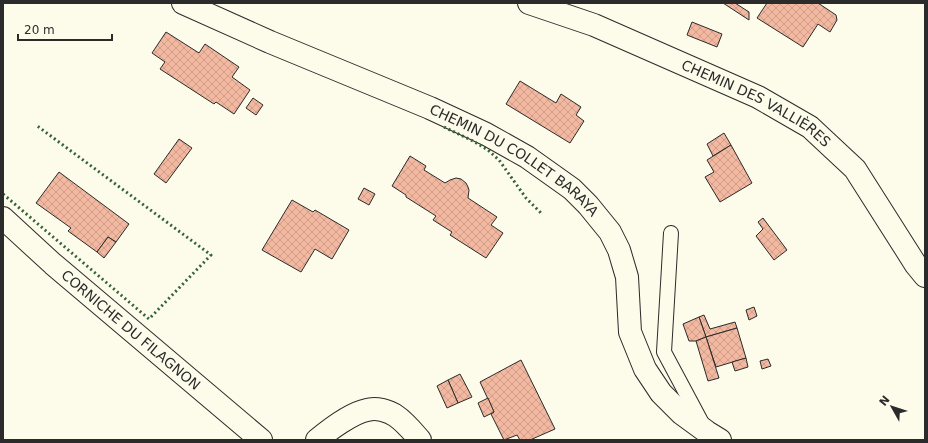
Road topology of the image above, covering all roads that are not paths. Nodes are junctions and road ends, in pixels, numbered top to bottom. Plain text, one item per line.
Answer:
1 (183, 3) edge
2 (529, 3) edge
3 (3, 218) edge
4 (671, 232) dead end
5 (925, 276) edge
6 (713, 436) edge
7 (261, 440) edge
8 (317, 440) edge
9 (420, 440) edge

1 - 6 street, CHEMIN DU COLLET BARAYA
2 - 5 street, CHEMIN DES VALLIÈRES
3 - 7 street, CORNICHE DU FILAGNON
4 - 6 lane
8 - 9 street

